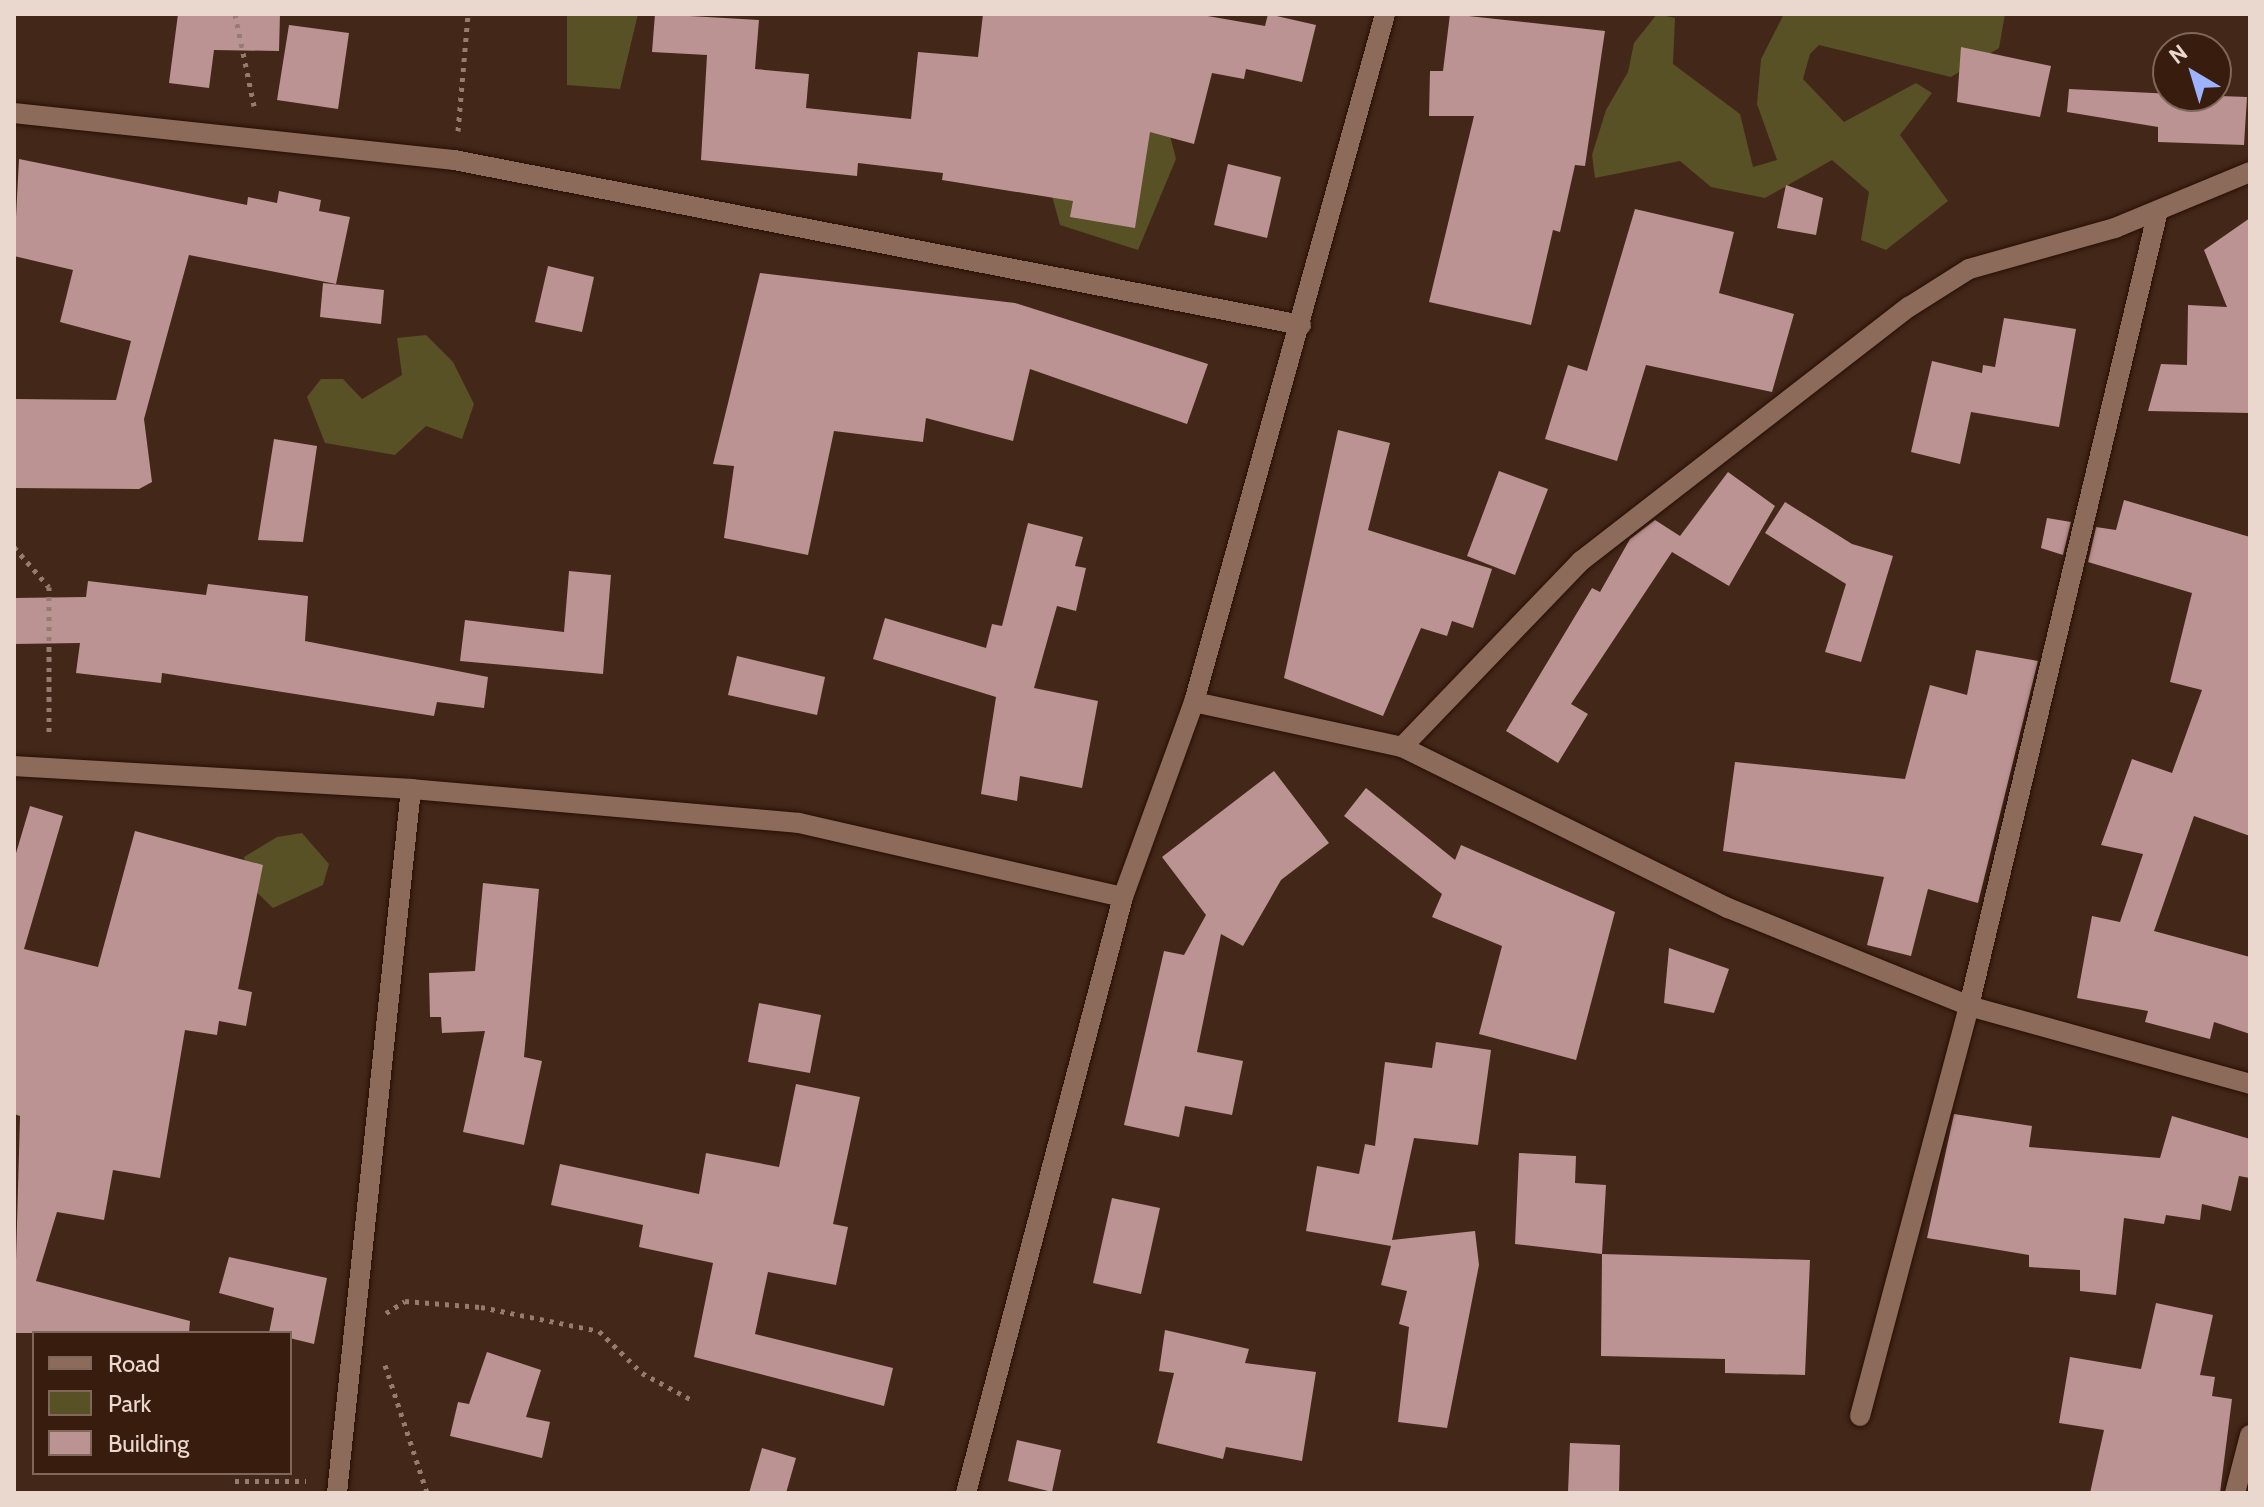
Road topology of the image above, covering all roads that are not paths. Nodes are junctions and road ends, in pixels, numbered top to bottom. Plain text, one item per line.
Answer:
1 (1385, 14) edge
2 (14, 113) edge
3 (2250, 172) edge
4 (2158, 211) junction
5 (1301, 325) junction
6 (1194, 702) junction
7 (1402, 747) junction
8 (14, 766) edge
9 (411, 789) junction
10 (1123, 897) junction
11 (1969, 1006) junction
12 (2250, 1084) edge
13 (1860, 1416) dead end
14 (2250, 1435) edge
15 (337, 1493) edge
16 (966, 1493) edge
17 (2235, 1493) edge

1 - 5 street
2 - 5 street
3 - 4 street
4 - 7 street
4 - 11 street
5 - 6 street
6 - 7 street
6 - 10 street
7 - 11 street
8 - 9 street
9 - 10 street
9 - 15 street
10 - 16 street
11 - 12 street
11 - 13 street
14 - 17 street

